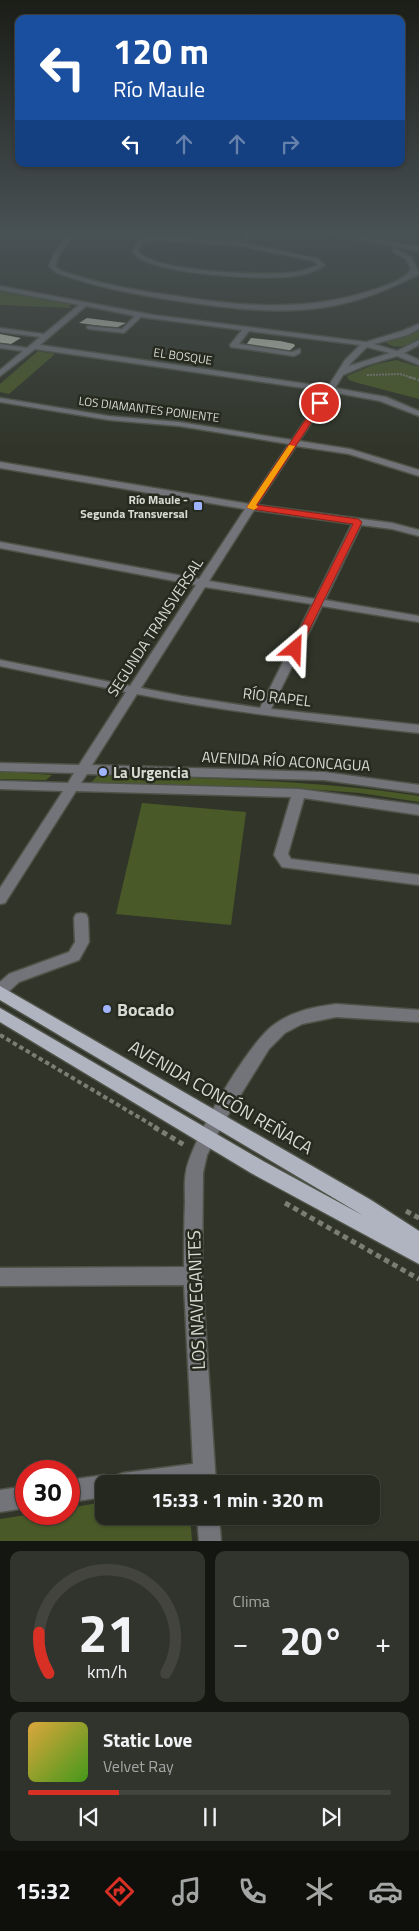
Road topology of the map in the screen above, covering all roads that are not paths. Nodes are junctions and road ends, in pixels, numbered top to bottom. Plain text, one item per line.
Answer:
1 (82, 305) edge
2 (88, 305) edge
3 (221, 305) edge
4 (331, 305) edge
5 (139, 315) junction
6 (419, 326) edge
7 (89, 327) dead end
8 (247, 329) junction
9 (0, 330) edge
10 (46, 336) junction
11 (419, 342) edge
12 (366, 344) junction
13 (0, 346) edge
14 (31, 348) junction
15 (297, 351) dead end
16 (397, 353) junction
17 (419, 363) edge
18 (0, 374) edge
19 (340, 374) junction
20 (330, 389) junction
21 (0, 400) edge
22 (419, 414) edge
23 (294, 442) junction
24 (0, 465) edge
25 (419, 473) edge
26 (251, 507) junction
27 (358, 522) junction
28 (419, 533) edge
29 (0, 544) edge
30 (202, 583) junction
31 (318, 602) junction
32 (419, 619) edge
33 (0, 663) edge
34 (132, 691) junction
35 (264, 712) junction
36 (419, 729) edge
37 (0, 768) edge
38 (82, 770) junction
39 (0, 785) edge
40 (71, 787) junction
41 (419, 789) edge
42 (299, 794) junction
43 (419, 810) edge
44 (419, 880) edge
45 (0, 900) edge
46 (81, 918) dead end
47 (0, 992) edge
48 (0, 1014) edge
49 (419, 1016) edge
50 (212, 1128) junction
51 (419, 1242) edge
52 (419, 1255) edge
53 (192, 1276) junction
54 (0, 1277) edge
55 (204, 1475) edge
56 (95, 1487) edge
57 (80, 1489) edge
58 (15, 1499) edge
59 (0, 1501) edge
60 (209, 1525) edge
61 (210, 1541) edge

1 - 10 street
2 - 5 street
3 - 4 street
5 - 7 street
5 - 8 street
6 - 12 street
8 - 12 street
8 - 15 street
9 - 10 street
10 - 14 street
11 - 16 street
12 - 16 street
12 - 19 street, SEGUNDA TRANSVERSAL
13 - 14 street, EL BOSQUE
14 - 18 street
14 - 20 street, EL BOSQUE
16 - 17 street
16 - 19 street
19 - 20 street, SEGUNDA TRANSVERSAL
20 - 22 street, EL BOSQUE
20 - 23 street, SEGUNDA TRANSVERSAL
21 - 23 street, LOS DIAMANTES PONIENTE
23 - 25 street, LOS DIAMANTES PONIENTE
23 - 26 street, SEGUNDA TRANSVERSAL
24 - 26 street
26 - 27 street
26 - 30 street, SEGUNDA TRANSVERSAL
27 - 28 street
27 - 31 street
29 - 30 street
30 - 31 street
30 - 34 street, SEGUNDA TRANSVERSAL
31 - 32 street
31 - 35 street
33 - 34 street, RÍO RAPEL
34 - 35 street, RÍO RAPEL
34 - 38 street, SEGUNDA TRANSVERSAL
35 - 36 street, RÍO RAPEL
37 - 38 street, AVENIDA RÍO ACONCAGUA
38 - 40 street, SEGUNDA TRANSVERSAL
38 - 41 street, AVENIDA RÍO ACONCAGUA
39 - 40 street
40 - 42 street
40 - 45 street, SEGUNDA TRANSVERSAL
42 - 43 street
42 - 44 street
46 - 47 street
47 - 50 main road, AVENIDA CONCÓN REÑACA
48 - 50 main road, AVENIDA CONCÓN REÑACA
49 - 50 street, LOS NAVEGANTES
50 - 51 main road, AVENIDA CONCÓN REÑACA
50 - 52 main road, AVENIDA CONCÓN REÑACA
50 - 53 street, LOS NAVEGANTES
53 - 54 street
53 - 55 street, LOS NAVEGANTES
56 - 57 street
58 - 59 street
60 - 61 street

